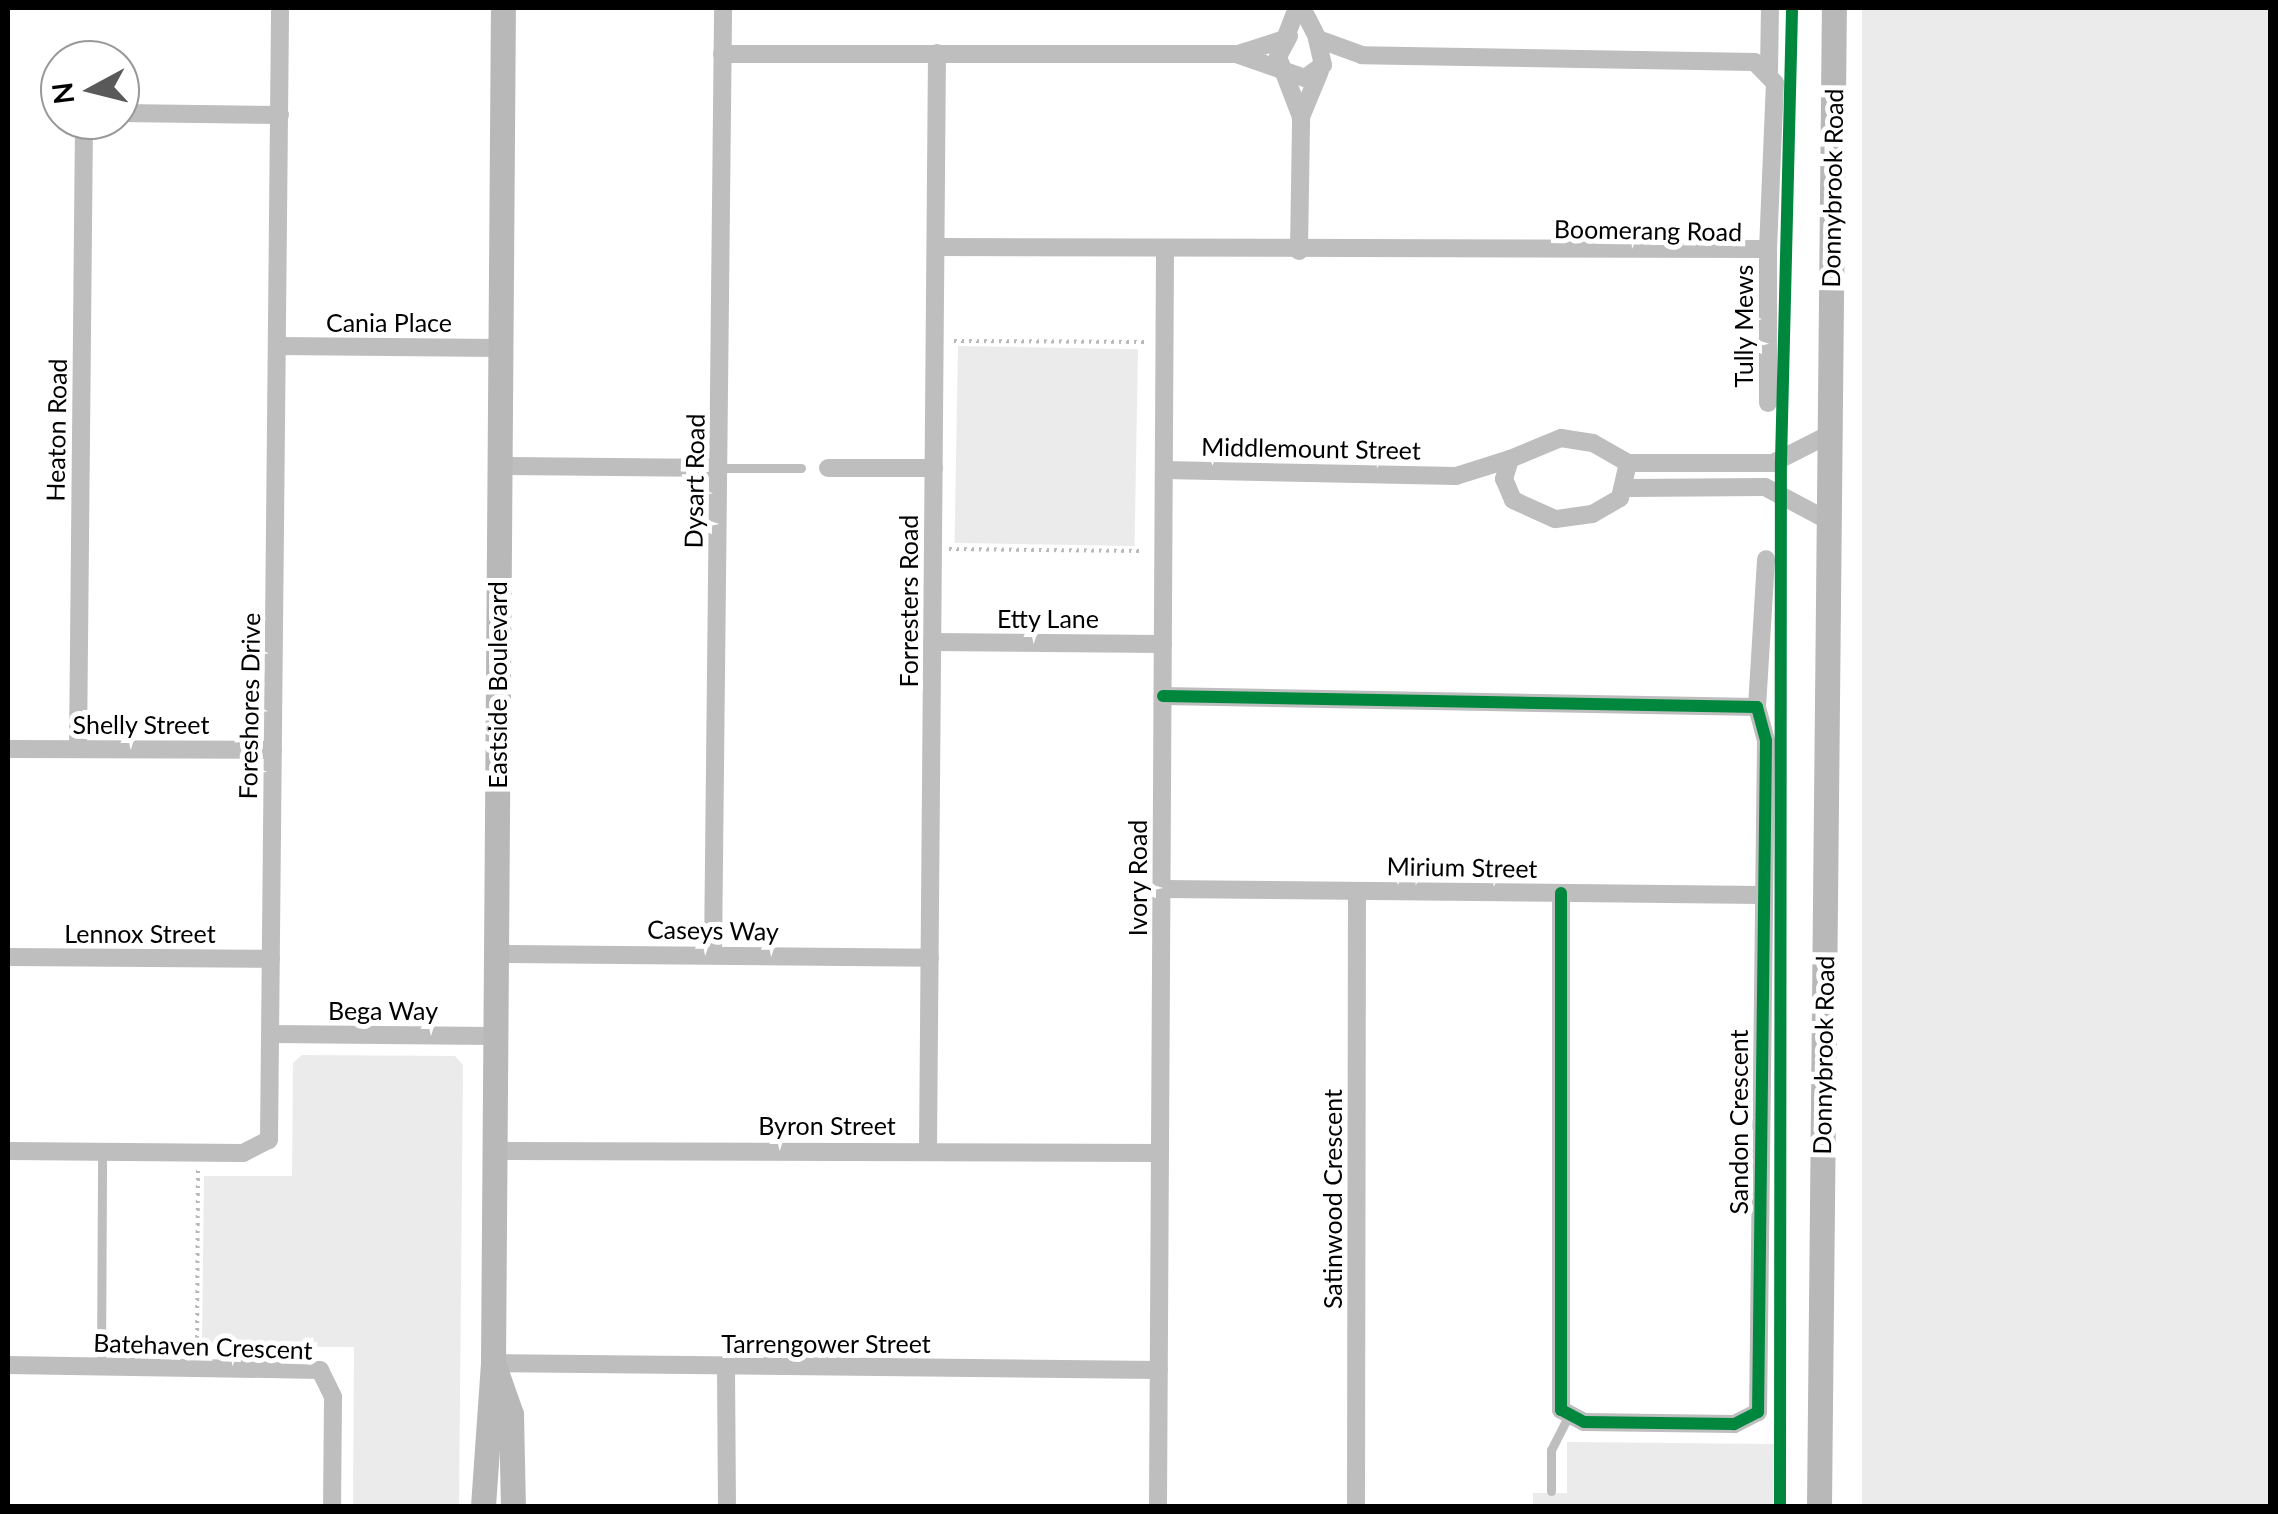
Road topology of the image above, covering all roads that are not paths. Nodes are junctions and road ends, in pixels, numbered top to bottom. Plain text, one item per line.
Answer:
1 (280, 8) edge
2 (503, 8) edge
3 (723, 8) edge
4 (1300, 8) edge
5 (1770, 8) edge
6 (1834, 8) edge
7 (1285, 39) junction
8 (1318, 39) junction
9 (938, 53) junction
10 (722, 54) junction
11 (1238, 54) junction
12 (1362, 55) junction
13 (1768, 70) junction
14 (1284, 72) junction
15 (1319, 72) junction
16 (140, 113) edge
17 (280, 115) junction
18 (1301, 116) junction
19 (84, 140) edge
20 (936, 247) junction
21 (1768, 249) junction
22 (1165, 250) junction
23 (1299, 251) junction
24 (278, 346) junction
25 (500, 348) junction
26 (1830, 368) junction
27 (1768, 403) dead end
28 (1830, 434) junction
29 (1510, 459) junction
30 (1628, 464) junction
31 (499, 466) junction
32 (719, 468) junction
33 (801, 468) dead end
34 (828, 468) dead end
35 (934, 468) junction
36 (1164, 470) junction
37 (1456, 476) junction
38 (1629, 488) junction
39 (1513, 500) junction
40 (1829, 521) junction
41 (1766, 560) dead end
42 (1828, 604) junction
43 (932, 642) junction
44 (1163, 644) junction
45 (1163, 696) junction
46 (1758, 707) junction
47 (8, 749) edge
48 (78, 749) junction
49 (274, 750) junction
50 (1162, 888) junction
51 (1357, 890) junction
52 (1561, 893) junction
53 (1762, 896) junction
54 (495, 954) junction
55 (713, 955) junction
56 (8, 957) edge
57 (930, 958) junction
58 (271, 960) junction
59 (271, 1034) junction
60 (494, 1036) junction
61 (928, 1150) junction
62 (8, 1151) edge
63 (494, 1151) junction
64 (102, 1152) junction
65 (1160, 1153) junction
66 (493, 1363) junction
67 (8, 1366) edge
68 (101, 1366) junction
69 (726, 1367) junction
70 (1159, 1370) junction
71 (1566, 1418) junction
72 (1551, 1492) dead end
73 (332, 1506) edge
74 (483, 1506) edge
75 (513, 1506) edge
76 (727, 1506) edge
77 (1158, 1506) edge
78 (1356, 1506) edge
79 (1819, 1506) edge

1 - 17 street, Foreshores Drive
2 - 25 main road, Eastside Boulevard
3 - 10 street, Dysart Road
4 - 7 street
4 - 8 street
5 - 13 street, Boomerang Road
6 - 26 main road, Donnybrook Road
7 - 8 street
7 - 11 street
7 - 14 street
8 - 12 street
8 - 15 street
9 - 10 street
9 - 11 street
9 - 20 street, Forresters Road
10 - 32 street, Dysart Road
11 - 14 street
12 - 13 street
12 - 15 street
13 - 21 street, Boomerang Road
14 - 15 street
14 - 18 street
15 - 18 street
16 - 17 street
17 - 24 street, Foreshores Drive
18 - 23 street
19 - 48 street, Heaton Road
20 - 22 street, Boomerang Road
20 - 35 street, Forresters Road
21 - 23 street, Boomerang Road
21 - 27 street, Tully Mews
22 - 23 street, Boomerang Road
22 - 36 street, Ivory Road
24 - 25 street, Cania Place
24 - 49 street, Foreshores Drive
25 - 31 main road, Eastside Boulevard
26 - 28 main road, Donnybrook Road
26 - 42 main road, Donnybrook Road
28 - 30 street
28 - 40 main road, Donnybrook Road
29 - 30 street
29 - 37 street, Middlemount Street
29 - 39 street
30 - 38 street
31 - 32 street
31 - 54 main road, Eastside Boulevard
32 - 33 lane
32 - 55 street, Dysart Road
34 - 35 street
35 - 43 street, Forresters Road
36 - 37 street, Middlemount Street
36 - 44 street, Ivory Road
37 - 39 street, Middlemount Street
38 - 39 street
38 - 40 street
40 - 42 main road, Donnybrook Road
41 - 46 street, Sandon Crescent
42 - 79 main road, Donnybrook Road
43 - 44 street, Etty Lane
43 - 57 street, Forresters Road
44 - 45 street, Ivory Road
45 - 46 street
45 - 50 street, Ivory Road
46 - 53 street, Sandon Crescent
47 - 48 street, Shelly Street
48 - 49 street, Shelly Street
49 - 58 street, Foreshores Drive
50 - 51 street, Mirium Street
50 - 65 street, Ivory Road
51 - 52 street, Mirium Street
51 - 78 street, Satinwood Crescent
52 - 53 street, Mirium Street
52 - 71 street
53 - 71 street, Sandon Crescent
54 - 55 street, Caseys Way
54 - 60 main road, Eastside Boulevard
55 - 57 street, Caseys Way
56 - 58 street, Lennox Street
57 - 61 street, Forresters Road
58 - 59 street, Foreshores Drive
59 - 60 street, Bega Way
59 - 64 street, Foreshores Drive
60 - 63 main road, Eastside Boulevard
61 - 63 street, Byron Street
61 - 65 street, Byron Street
62 - 64 street, Foreshores Drive
63 - 66 main road, Eastside Boulevard
64 - 68 lane
65 - 70 street, Ivory Road
66 - 69 street, Tarrengower Street
66 - 74 main road, Eastside Boulevard
66 - 75 main road, Eastside Boulevard
67 - 68 street, Batehaven Crescent
68 - 73 street, Batehaven Crescent
69 - 70 street, Tarrengower Street
69 - 76 street
70 - 77 street, Ivory Road
71 - 72 lane

